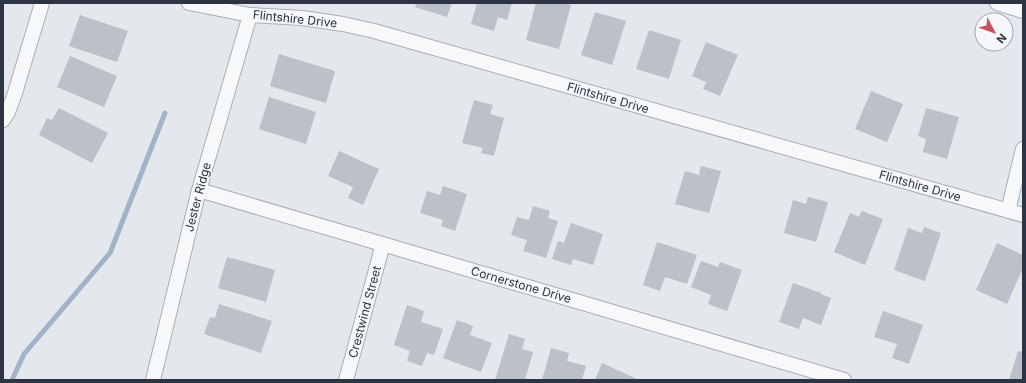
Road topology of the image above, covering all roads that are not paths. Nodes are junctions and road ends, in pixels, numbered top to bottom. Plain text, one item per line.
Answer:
1 (42, 3) edge
2 (189, 3) edge
3 (997, 3) edge
4 (1023, 11) edge
5 (250, 16) junction
6 (3, 120) edge
7 (1023, 149) edge
8 (199, 190) junction
9 (1008, 211) junction
10 (1023, 215) edge
11 (383, 244) junction
12 (153, 380) edge
13 (346, 380) edge
14 (844, 380) edge

1 - 6 street
2 - 5 street, Flintshire Drive
3 - 4 street
5 - 8 street, Jester Ridge
5 - 9 street, Flintshire Drive
7 - 9 street
8 - 11 street, Cornerstone Drive
8 - 12 street, Jester Ridge
9 - 10 street, Flintshire Drive
11 - 13 street, Crestwind Street
11 - 14 street, Cornerstone Drive

